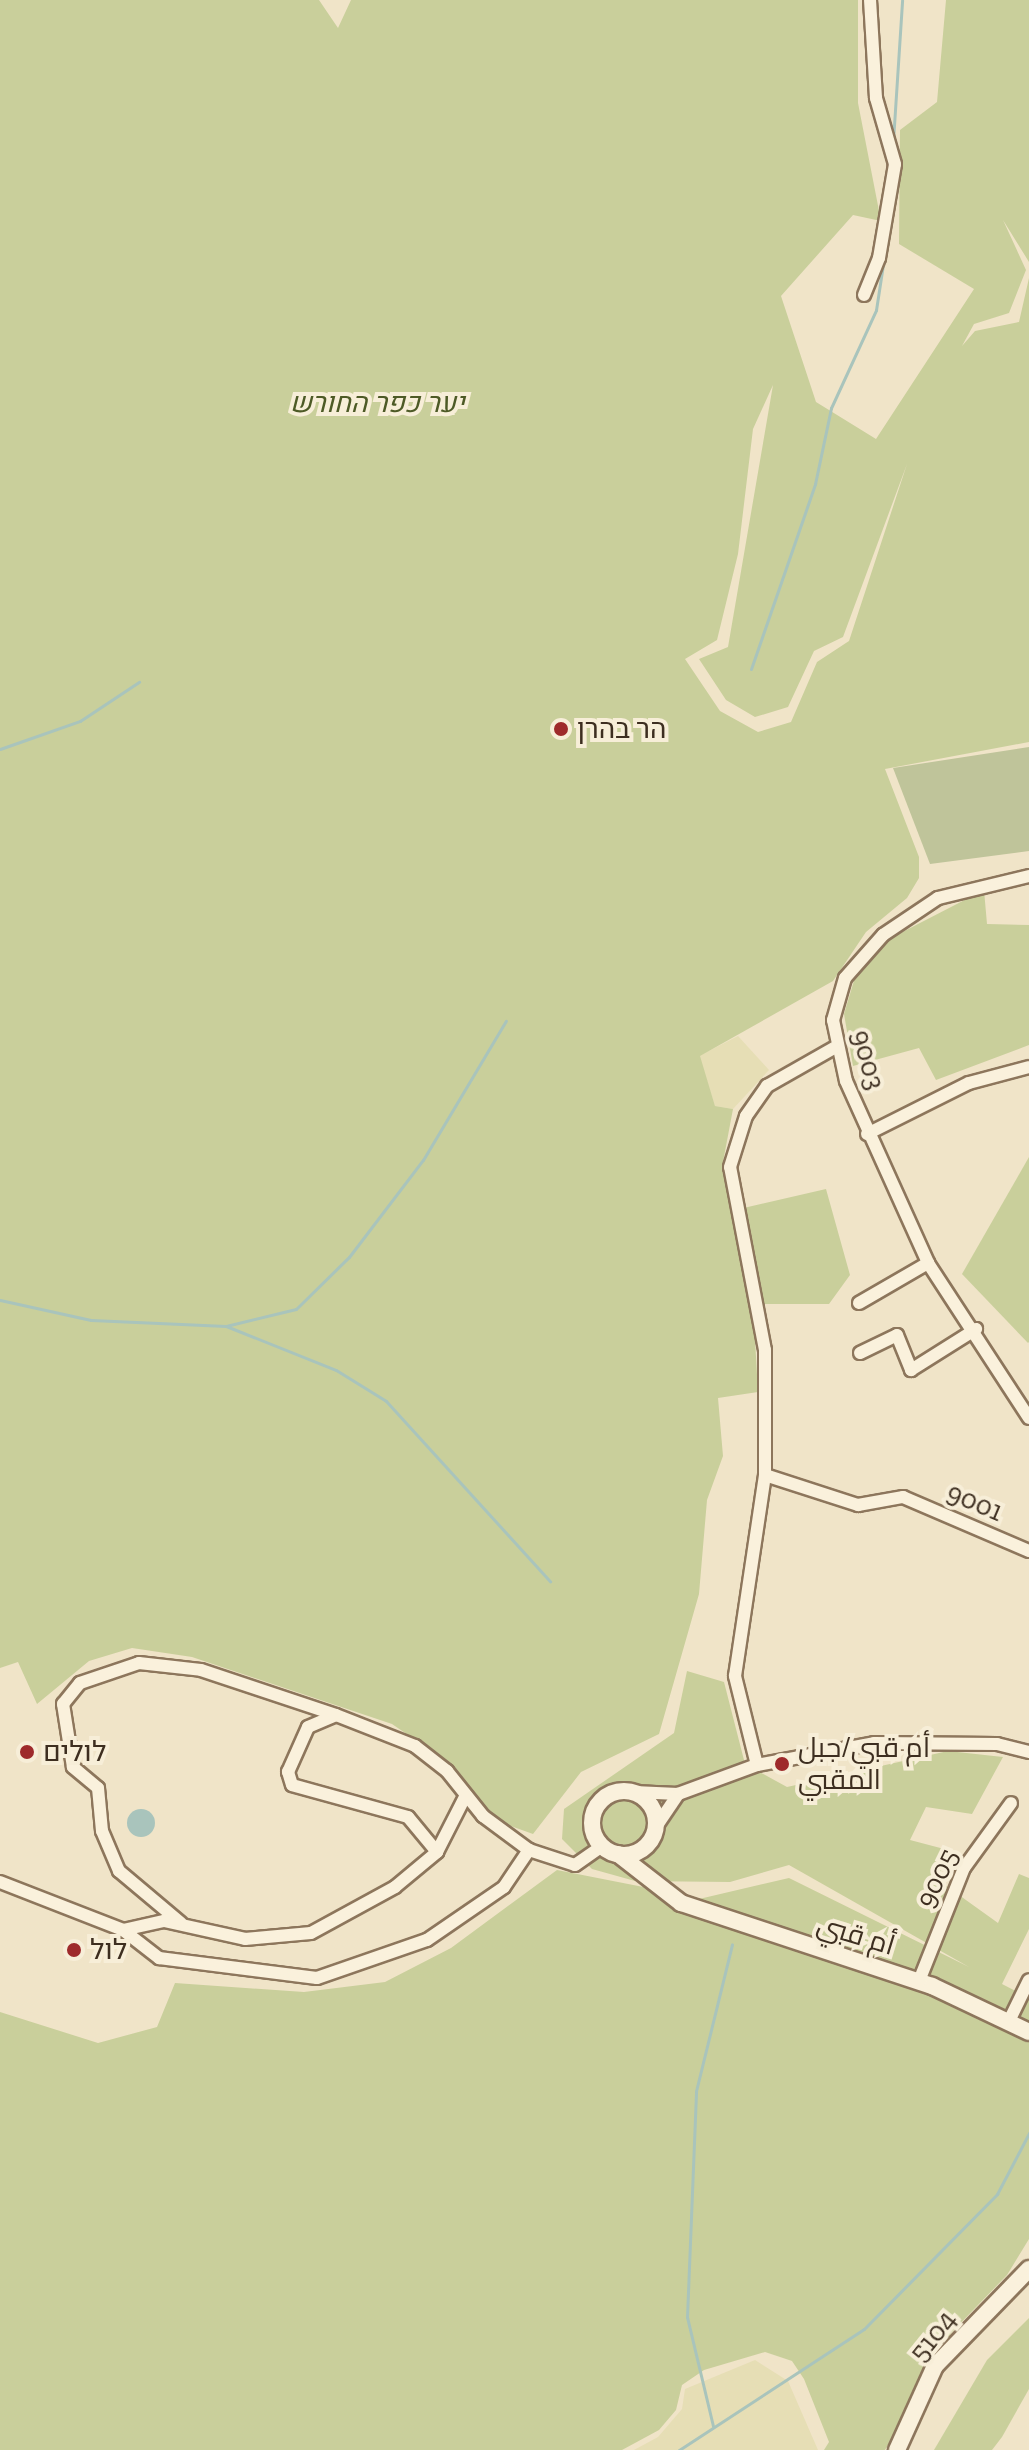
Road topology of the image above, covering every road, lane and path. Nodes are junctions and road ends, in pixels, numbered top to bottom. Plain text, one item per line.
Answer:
1 (870, 0) edge
2 (864, 295) dead end
3 (1029, 876) edge
4 (834, 1048) junction
5 (1029, 1067) edge
6 (867, 1134) junction
7 (928, 1263) junction
8 (859, 1303) dead end
9 (976, 1329) junction
10 (860, 1353) dead end
11 (1029, 1418) edge
12 (765, 1475) junction
13 (1029, 1551) edge
14 (336, 1715) junction
15 (1029, 1752) edge
16 (757, 1765) junction
17 (634, 1792) junction
18 (678, 1794) junction
19 (466, 1795) junction
20 (1011, 1803) dead end
21 (654, 1833) junction
22 (602, 1846) junction
23 (529, 1850) junction
24 (437, 1852) junction
25 (618, 1854) junction
26 (0, 1882) edge
27 (667, 1891) junction
28 (181, 1923) junction
29 (123, 1930) junction
30 (1029, 1980) edge
31 (919, 1981) junction
32 (1010, 2019) junction
33 (1029, 2032) edge
34 (1029, 2269) edge
35 (897, 2450) edge

1 - 2 street
3 - 4 street, 9003
4 - 6 street, 9003
4 - 12 street
5 - 6 street
6 - 7 street, 9003
7 - 8 street
7 - 9 street, 9003
9 - 10 street
9 - 11 street, 9003
12 - 13 street, 9001
12 - 16 street
14 - 19 street
14 - 24 street
14 - 28 street
15 - 16 street
16 - 18 street
17 - 18 street
17 - 21 street
17 - 22 street
18 - 21 street
19 - 23 street
19 - 24 street
20 - 31 street, 9005
21 - 25 street
21 - 27 street
22 - 23 street
22 - 25 street
23 - 29 street
24 - 28 street
25 - 27 street, أم قبي
26 - 29 street
27 - 31 street, أم قبي
28 - 29 street
30 - 32 street
31 - 32 street, أم قبي
32 - 33 street, أم قبي
34 - 35 street, 5104

